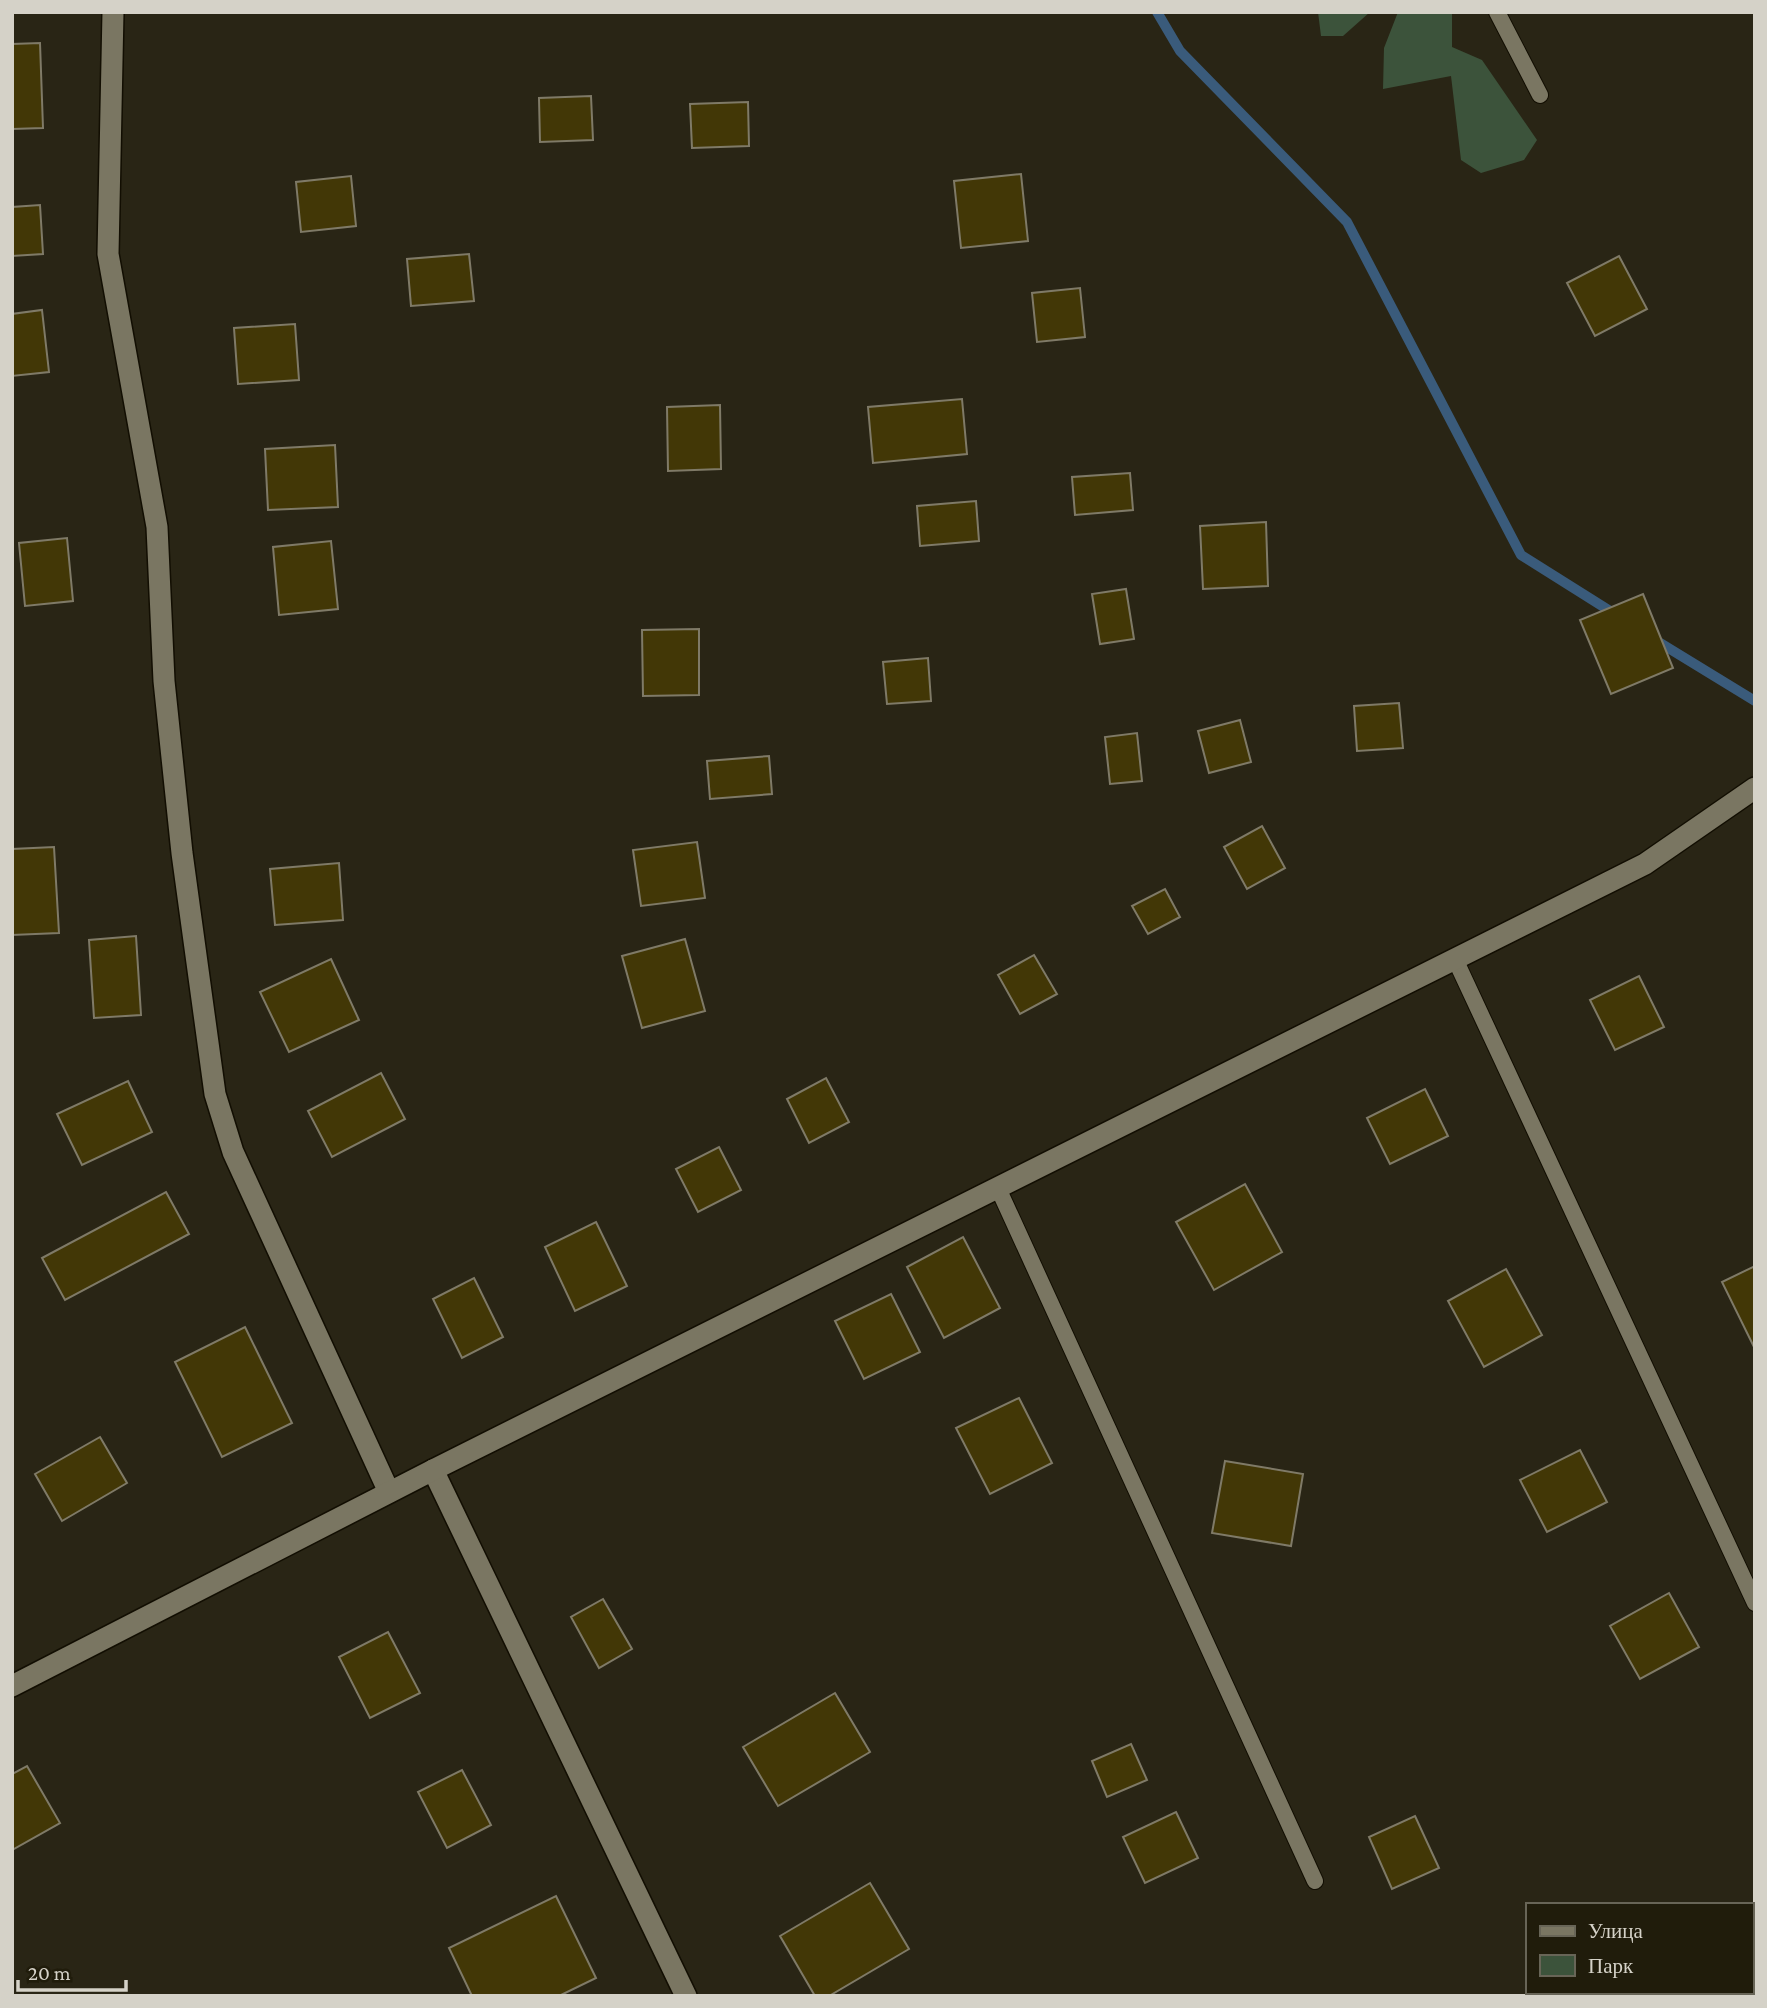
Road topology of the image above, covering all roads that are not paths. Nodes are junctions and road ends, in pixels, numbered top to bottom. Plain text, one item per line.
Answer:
1 (113, 12) edge
2 (1497, 12) edge
3 (1540, 95) dead end
4 (1752, 796) edge
5 (1455, 959) junction
6 (998, 1188) junction
7 (433, 1470) junction
8 (389, 1492) junction
9 (1755, 1603) edge
10 (12, 1686) edge
11 (1315, 1881) dead end
12 (686, 1996) edge

1 - 8 street
2 - 3 lane
4 - 5 street
5 - 6 street
5 - 9 lane
6 - 7 street
6 - 11 lane
7 - 8 street
7 - 12 street
8 - 10 street

